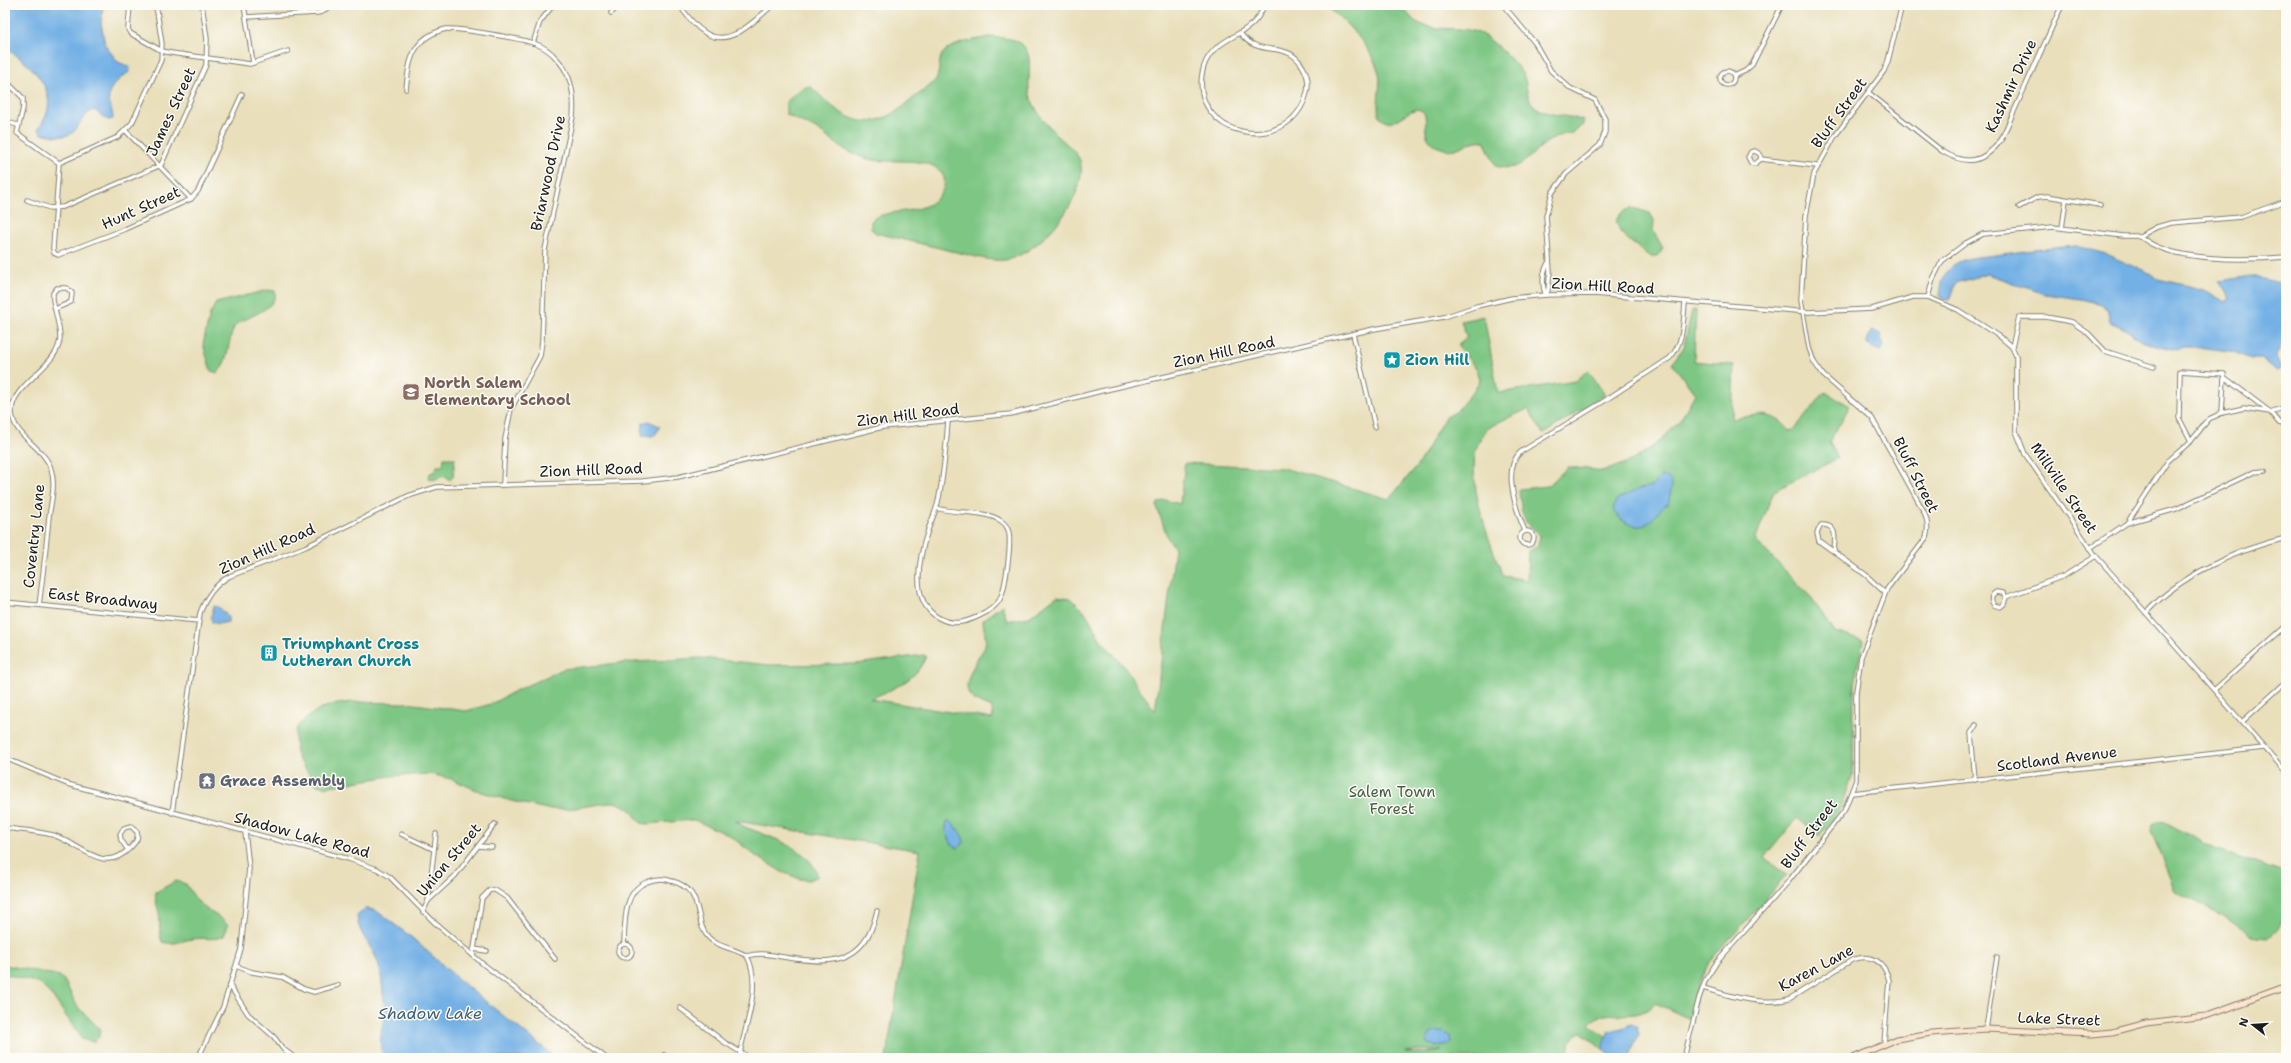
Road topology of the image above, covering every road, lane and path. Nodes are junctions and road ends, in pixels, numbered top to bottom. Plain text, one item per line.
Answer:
1 (130, 5) edge
2 (156, 5) edge
3 (202, 5) edge
4 (244, 5) edge
5 (331, 5) edge
6 (553, 5) edge
7 (620, 5) edge
8 (678, 5) edge
9 (773, 5) edge
10 (1264, 5) edge
11 (1503, 5) edge
12 (1782, 5) edge
13 (1902, 5) edge
14 (2062, 5) edge
15 (611, 13) dead end
16 (246, 17) junction
17 (1240, 33) junction
18 (533, 43) junction
19 (162, 51) junction
20 (288, 51) dead end
21 (207, 59) junction
22 (253, 63) junction
23 (1734, 76) junction
24 (5, 80) edge
25 (406, 89) dead end
26 (1869, 93) junction
27 (242, 94) dead end
28 (5, 121) edge
29 (17, 125) junction
30 (126, 131) junction
31 (1761, 159) dead end
32 (59, 163) junction
33 (161, 166) junction
34 (1817, 166) junction
35 (191, 199) junction
36 (27, 200) dead end
37 (2066, 200) junction
38 (2286, 201) edge
39 (2100, 205) dead end
40 (2019, 207) dead end
41 (56, 208) junction
42 (2062, 228) junction
43 (2140, 236) junction
44 (2286, 257) edge
45 (1546, 294) junction
46 (1928, 298) junction
47 (1685, 303) junction
48 (55, 309) junction
49 (1802, 310) junction
50 (1352, 334) junction
51 (2012, 347) junction
52 (2154, 367) dead end
53 (2224, 377) junction
54 (2286, 407) edge
55 (2270, 412) junction
56 (2222, 413) junction
57 (948, 420) junction
58 (2286, 425) edge
59 (1375, 427) dead end
60 (2191, 441) junction
61 (2265, 471) dead end
62 (503, 484) junction
63 (936, 508) junction
64 (2127, 523) junction
65 (1525, 531) junction
66 (2286, 538) edge
67 (2090, 548) junction
68 (1834, 551) junction
69 (2096, 556) junction
70 (1885, 593) junction
71 (2006, 598) junction
72 (5, 602) edge
73 (39, 605) junction
74 (2146, 613) junction
75 (199, 621) junction
76 (2286, 626) edge
77 (2286, 682) edge
78 (2214, 690) junction
79 (2242, 722) junction
80 (1976, 725) dead end
81 (2264, 748) junction
82 (5, 758) edge
83 (2286, 772) edge
84 (1976, 780) junction
85 (1852, 794) junction
86 (172, 813) junction
87 (495, 824) dead end
88 (5, 828) edge
89 (245, 832) junction
90 (401, 834) dead end
91 (436, 834) dead end
92 (478, 846) junction
93 (492, 847) dead end
94 (433, 849) junction
95 (128, 850) junction
96 (428, 901) junction
97 (877, 911) dead end
98 (423, 912) junction
99 (624, 943) junction
100 (474, 949) junction
101 (487, 951) dead end
102 (473, 955) junction
103 (747, 956) junction
104 (1997, 957) dead end
105 (555, 959) dead end
106 (236, 966) junction
107 (338, 985) dead end
108 (230, 986) junction
109 (2286, 987) edge
110 (1703, 988) junction
111 (680, 1008) dead end
112 (1986, 1029) junction
113 (1884, 1044) junction
114 (740, 1052) junction
115 (664, 1055) dead end
116 (198, 1058) edge
117 (295, 1058) edge
118 (606, 1058) edge
119 (669, 1058) edge
120 (739, 1058) edge
121 (750, 1058) edge
122 (1684, 1058) edge
123 (1853, 1058) edge

1 - 19 street
2 - 19 street
3 - 21 street, James Street
4 - 16 street
5 - 16 street
6 - 18 street
7 - 15 street
8 - 9 street
10 - 17 street
11 - 45 street
12 - 23 street
13 - 26 street, Bluff Street
14 - 26 street, Kashmir Drive
16 - 22 street
17 - 17 street
18 - 25 street, Briarwood Drive
18 - 62 street, Briarwood Drive
19 - 21 street
19 - 30 street
20 - 22 street
21 - 22 street
21 - 33 street, James Street
23 - 23 street
24 - 29 street
26 - 34 street, Bluff Street
27 - 35 street, Hunt Street
28 - 29 street
29 - 32 street
30 - 32 street
30 - 33 street
31 - 34 street
32 - 41 street
33 - 35 street
33 - 41 street, James Street
34 - 49 street, Bluff Street
35 - 41 street, Hunt Street
36 - 41 street
37 - 39 street
37 - 40 street
37 - 42 street
38 - 43 street
42 - 43 street
42 - 46 street
43 - 44 street
45 - 47 street, Zion Hill Road
45 - 50 street, Zion Hill Road
46 - 49 street
46 - 51 street
47 - 49 street, Zion Hill Road
47 - 65 street
48 - 48 street, Coventry Lane
48 - 73 street, Coventry Lane
49 - 70 street, Bluff Street
50 - 57 street, Zion Hill Road
50 - 59 street
51 - 52 street
51 - 67 street, Millville Street
53 - 55 street
53 - 56 street
53 - 60 street
54 - 55 street
55 - 56 street
55 - 58 street
56 - 60 street
57 - 62 street, Zion Hill Road
57 - 63 street
60 - 64 street
61 - 64 street
62 - 75 street, Zion Hill Road
63 - 63 street
64 - 67 street
65 - 65 street
66 - 74 street
67 - 69 street, Millville Street
68 - 68 street
68 - 70 street
69 - 71 street
69 - 74 street, Millville Street
70 - 85 street, Bluff Street
71 - 71 street
72 - 73 street, East Broadway
73 - 75 street, East Broadway
74 - 78 street, Millville Street
75 - 86 street, Zion Hill Road
76 - 78 street
77 - 79 street
78 - 79 street, Millville Street
79 - 81 street, Millville Street
80 - 84 street
81 - 83 street, Millville Street
81 - 84 street, Scotland Avenue
82 - 86 street, Shadow Lake Road
84 - 85 street, Scotland Avenue
85 - 110 street, Bluff Street
86 - 89 street, Shadow Lake Road
87 - 92 street, Union Street
88 - 95 street
89 - 98 street, Shadow Lake Road
89 - 106 street
90 - 94 street
91 - 94 street
92 - 93 street
92 - 96 street, Union Street
94 - 96 street
95 - 95 street
96 - 98 street, Union Street
97 - 103 street
98 - 102 street, Shadow Lake Road
99 - 99 street
99 - 103 street
100 - 101 street
100 - 102 street
100 - 105 street
102 - 118 street, Shadow Lake Road
103 - 114 street
104 - 112 street
106 - 107 street
106 - 108 street
108 - 116 street
108 - 117 street
109 - 112 street, Lake Street
110 - 113 street, Karen Lane
110 - 122 street, Bluff Street
111 - 114 street
112 - 113 street, Lake Street
113 - 123 street, Lake Street
114 - 120 street
114 - 121 street
115 - 119 street

